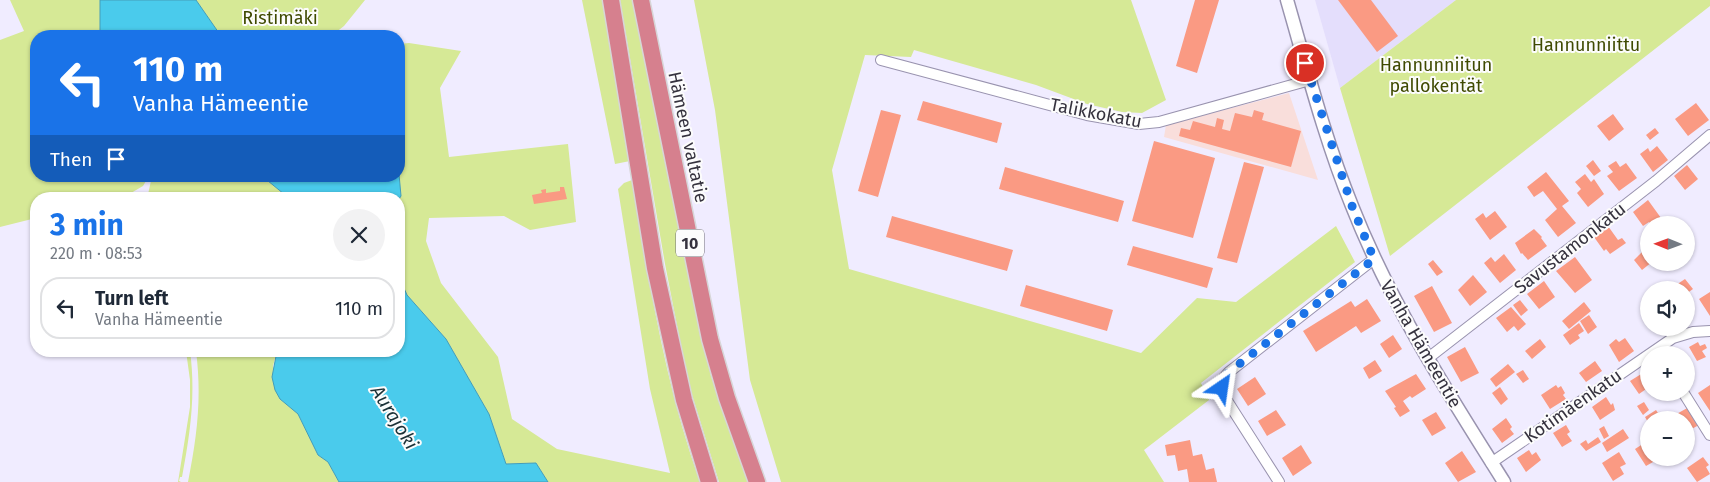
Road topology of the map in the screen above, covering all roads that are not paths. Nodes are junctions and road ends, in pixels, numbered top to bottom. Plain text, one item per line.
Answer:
1 (611, 0) edge
2 (641, 0) edge
3 (1287, 0) edge
4 (881, 60) dead end
5 (1310, 80) junction
6 (1710, 135) edge
7 (1374, 259) junction
8 (1710, 331) edge
9 (1664, 346) edge
10 (1427, 359) junction
11 (1640, 363) edge
12 (1688, 401) edge
13 (1710, 435) edge
14 (1492, 462) junction
15 (710, 482) edge
16 (757, 482) edge
17 (1279, 482) edge
18 (1504, 482) edge

1 - 15 highway, 10
2 - 16 highway, Hämeen valtatie / 10
3 - 5 street, Vanha Hämeentie
4 - 5 street, Talikkokatu
5 - 7 street, Vanha Hämeentie
6 - 10 street, Savustamonkatu
7 - 10 street, Vanha Hämeentie
7 - 17 street
8 - 9 street, Kotimäenkatu
10 - 14 street, Vanha Hämeentie
11 - 14 street, Kotimäenkatu
12 - 13 street
14 - 18 street, Vanha Hämeentie

